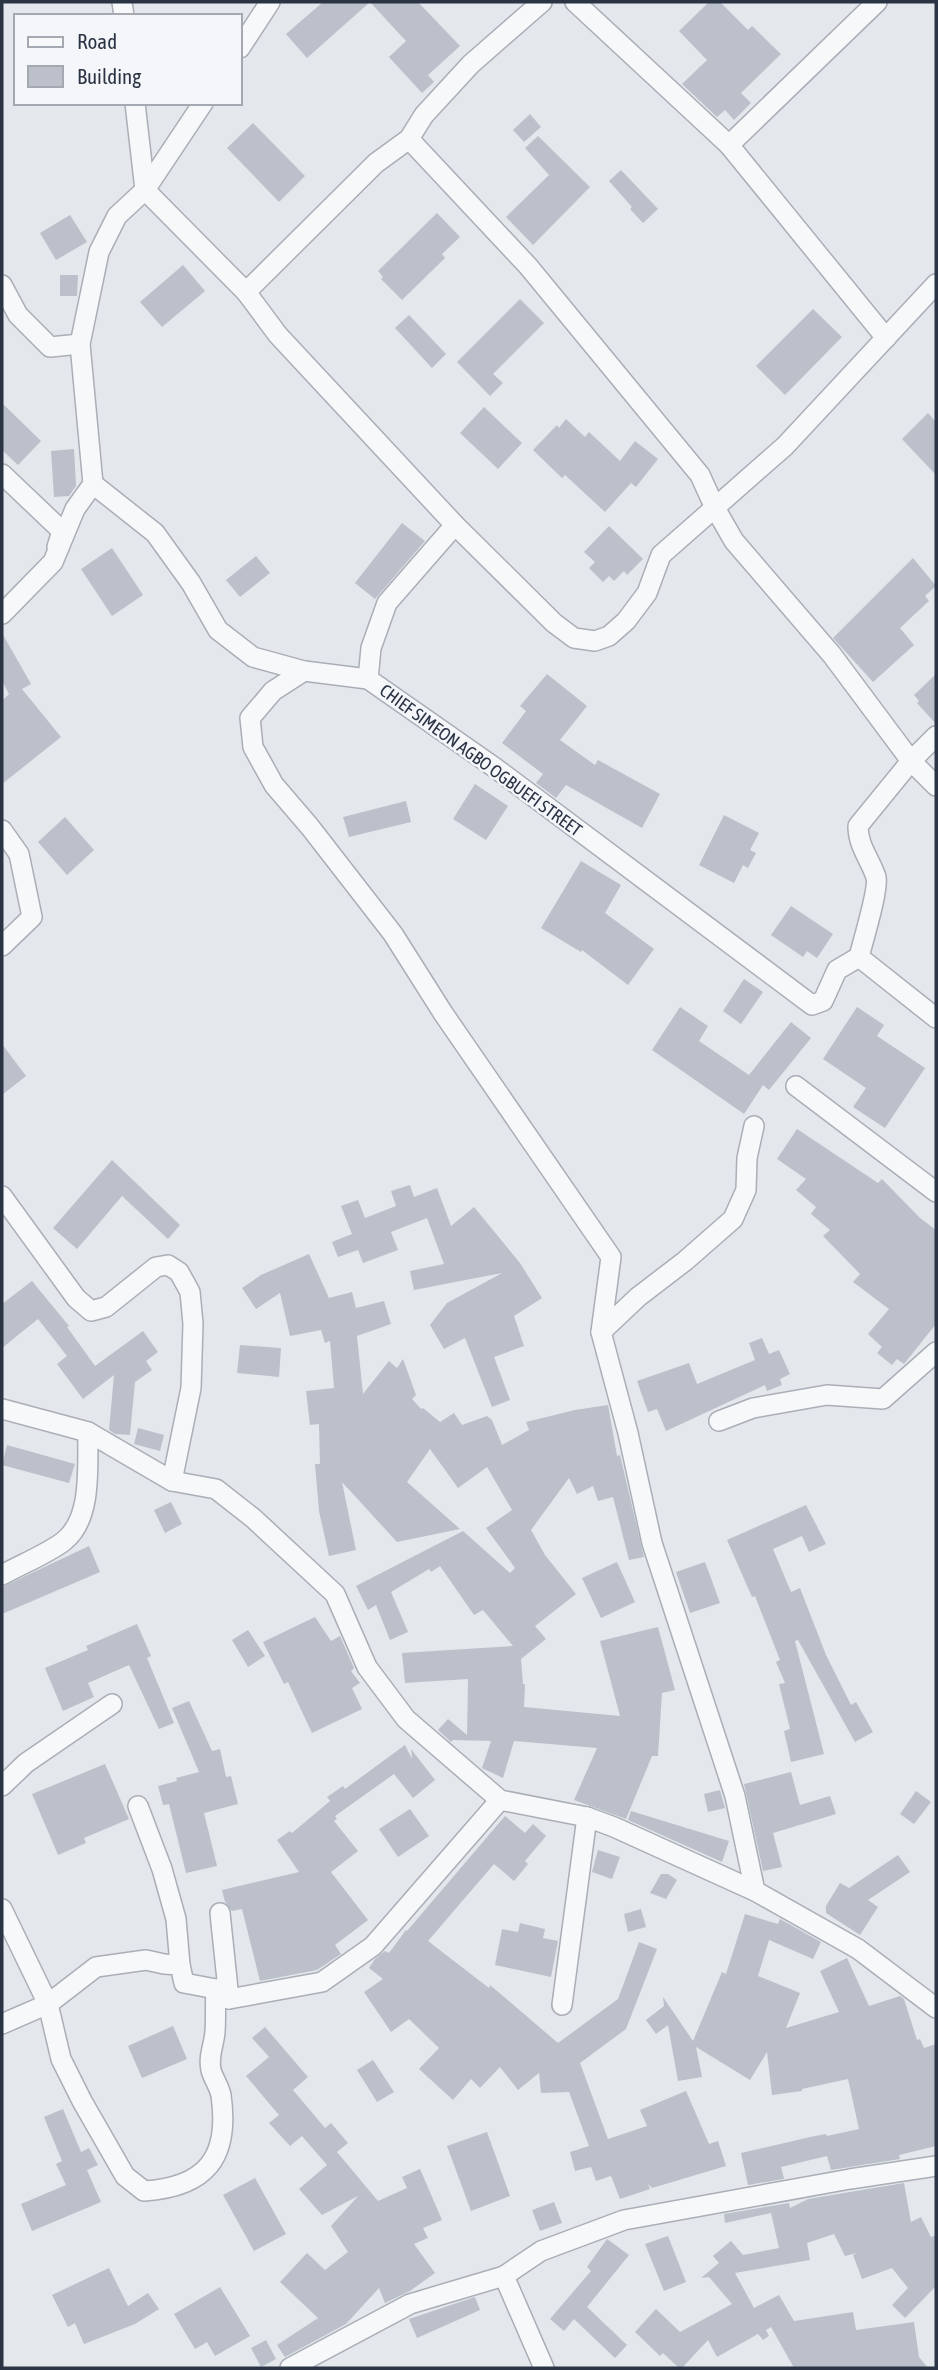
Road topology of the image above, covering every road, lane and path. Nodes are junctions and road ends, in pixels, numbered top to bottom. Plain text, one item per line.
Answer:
1 (270, 2) edge
2 (542, 2) edge
3 (576, 2) edge
4 (877, 2) edge
5 (242, 45) edge
6 (135, 105) edge
7 (202, 105) edge
8 (410, 139) junction
9 (729, 145) junction
10 (145, 190) junction
11 (936, 284) edge
12 (2, 285) edge
13 (246, 292) junction
14 (886, 338) junction
15 (80, 344) junction
16 (2, 474) edge
17 (93, 484) junction
18 (715, 509) junction
19 (455, 525) junction
20 (53, 562) junction
21 (2, 614) edge
22 (304, 671) junction
23 (368, 679) junction
24 (936, 736) edge
25 (911, 761) junction
26 (936, 786) edge
27 (2, 830) edge
28 (2, 946) edge
29 (859, 957) junction
30 (936, 1018) edge
31 (796, 1086) dead end
32 (754, 1126) dead end
33 (936, 1192) edge
34 (2, 1196) edge
35 (601, 1332) junction
36 (936, 1352) edge
37 (2, 1409) edge
38 (719, 1421) dead end
39 (88, 1432) junction
40 (172, 1481) junction
41 (2, 1575) edge
42 (112, 1704) dead end
43 (2, 1786) edge
44 (500, 1800) junction
45 (138, 1806) dead end
46 (587, 1817) junction
47 (755, 1891) junction
48 (2, 1909) edge
49 (220, 1913) dead end
50 (180, 1965) junction
51 (222, 1994) junction
52 (48, 2004) junction
53 (562, 2004) dead end
54 (936, 2008) edge
55 (2, 2024) edge
56 (936, 2166) edge
57 (504, 2276) junction
58 (290, 2368) edge
59 (544, 2368) edge

1 - 5 street
2 - 8 street
3 - 9 street
4 - 9 street
6 - 10 street
7 - 10 street
8 - 13 street
8 - 18 street
9 - 14 street
10 - 13 street
10 - 15 street
11 - 14 street
12 - 15 street
13 - 19 street
14 - 18 street
15 - 17 street
16 - 20 street
17 - 20 street
17 - 22 street, CHIEF SIMEON AGBO OGBUEFI STREET
18 - 19 street
18 - 25 street
19 - 23 street
20 - 21 street
22 - 23 street, CHIEF SIMEON AGBO OGBUEFI STREET
22 - 35 street
23 - 29 street, CHIEF SIMEON AGBO OGBUEFI STREET
24 - 25 street
25 - 26 street
25 - 29 street
27 - 28 street
29 - 30 street
31 - 33 street
32 - 35 street
34 - 40 street
35 - 47 street
36 - 38 street
37 - 39 street
39 - 40 street
39 - 41 street
40 - 44 street
42 - 43 street
44 - 46 street
44 - 51 street
45 - 50 street
46 - 47 street
46 - 53 street
47 - 54 street
48 - 52 street
49 - 51 street
50 - 51 street
50 - 52 street
51 - 52 street
52 - 55 street
56 - 57 street
57 - 58 street
57 - 59 street

